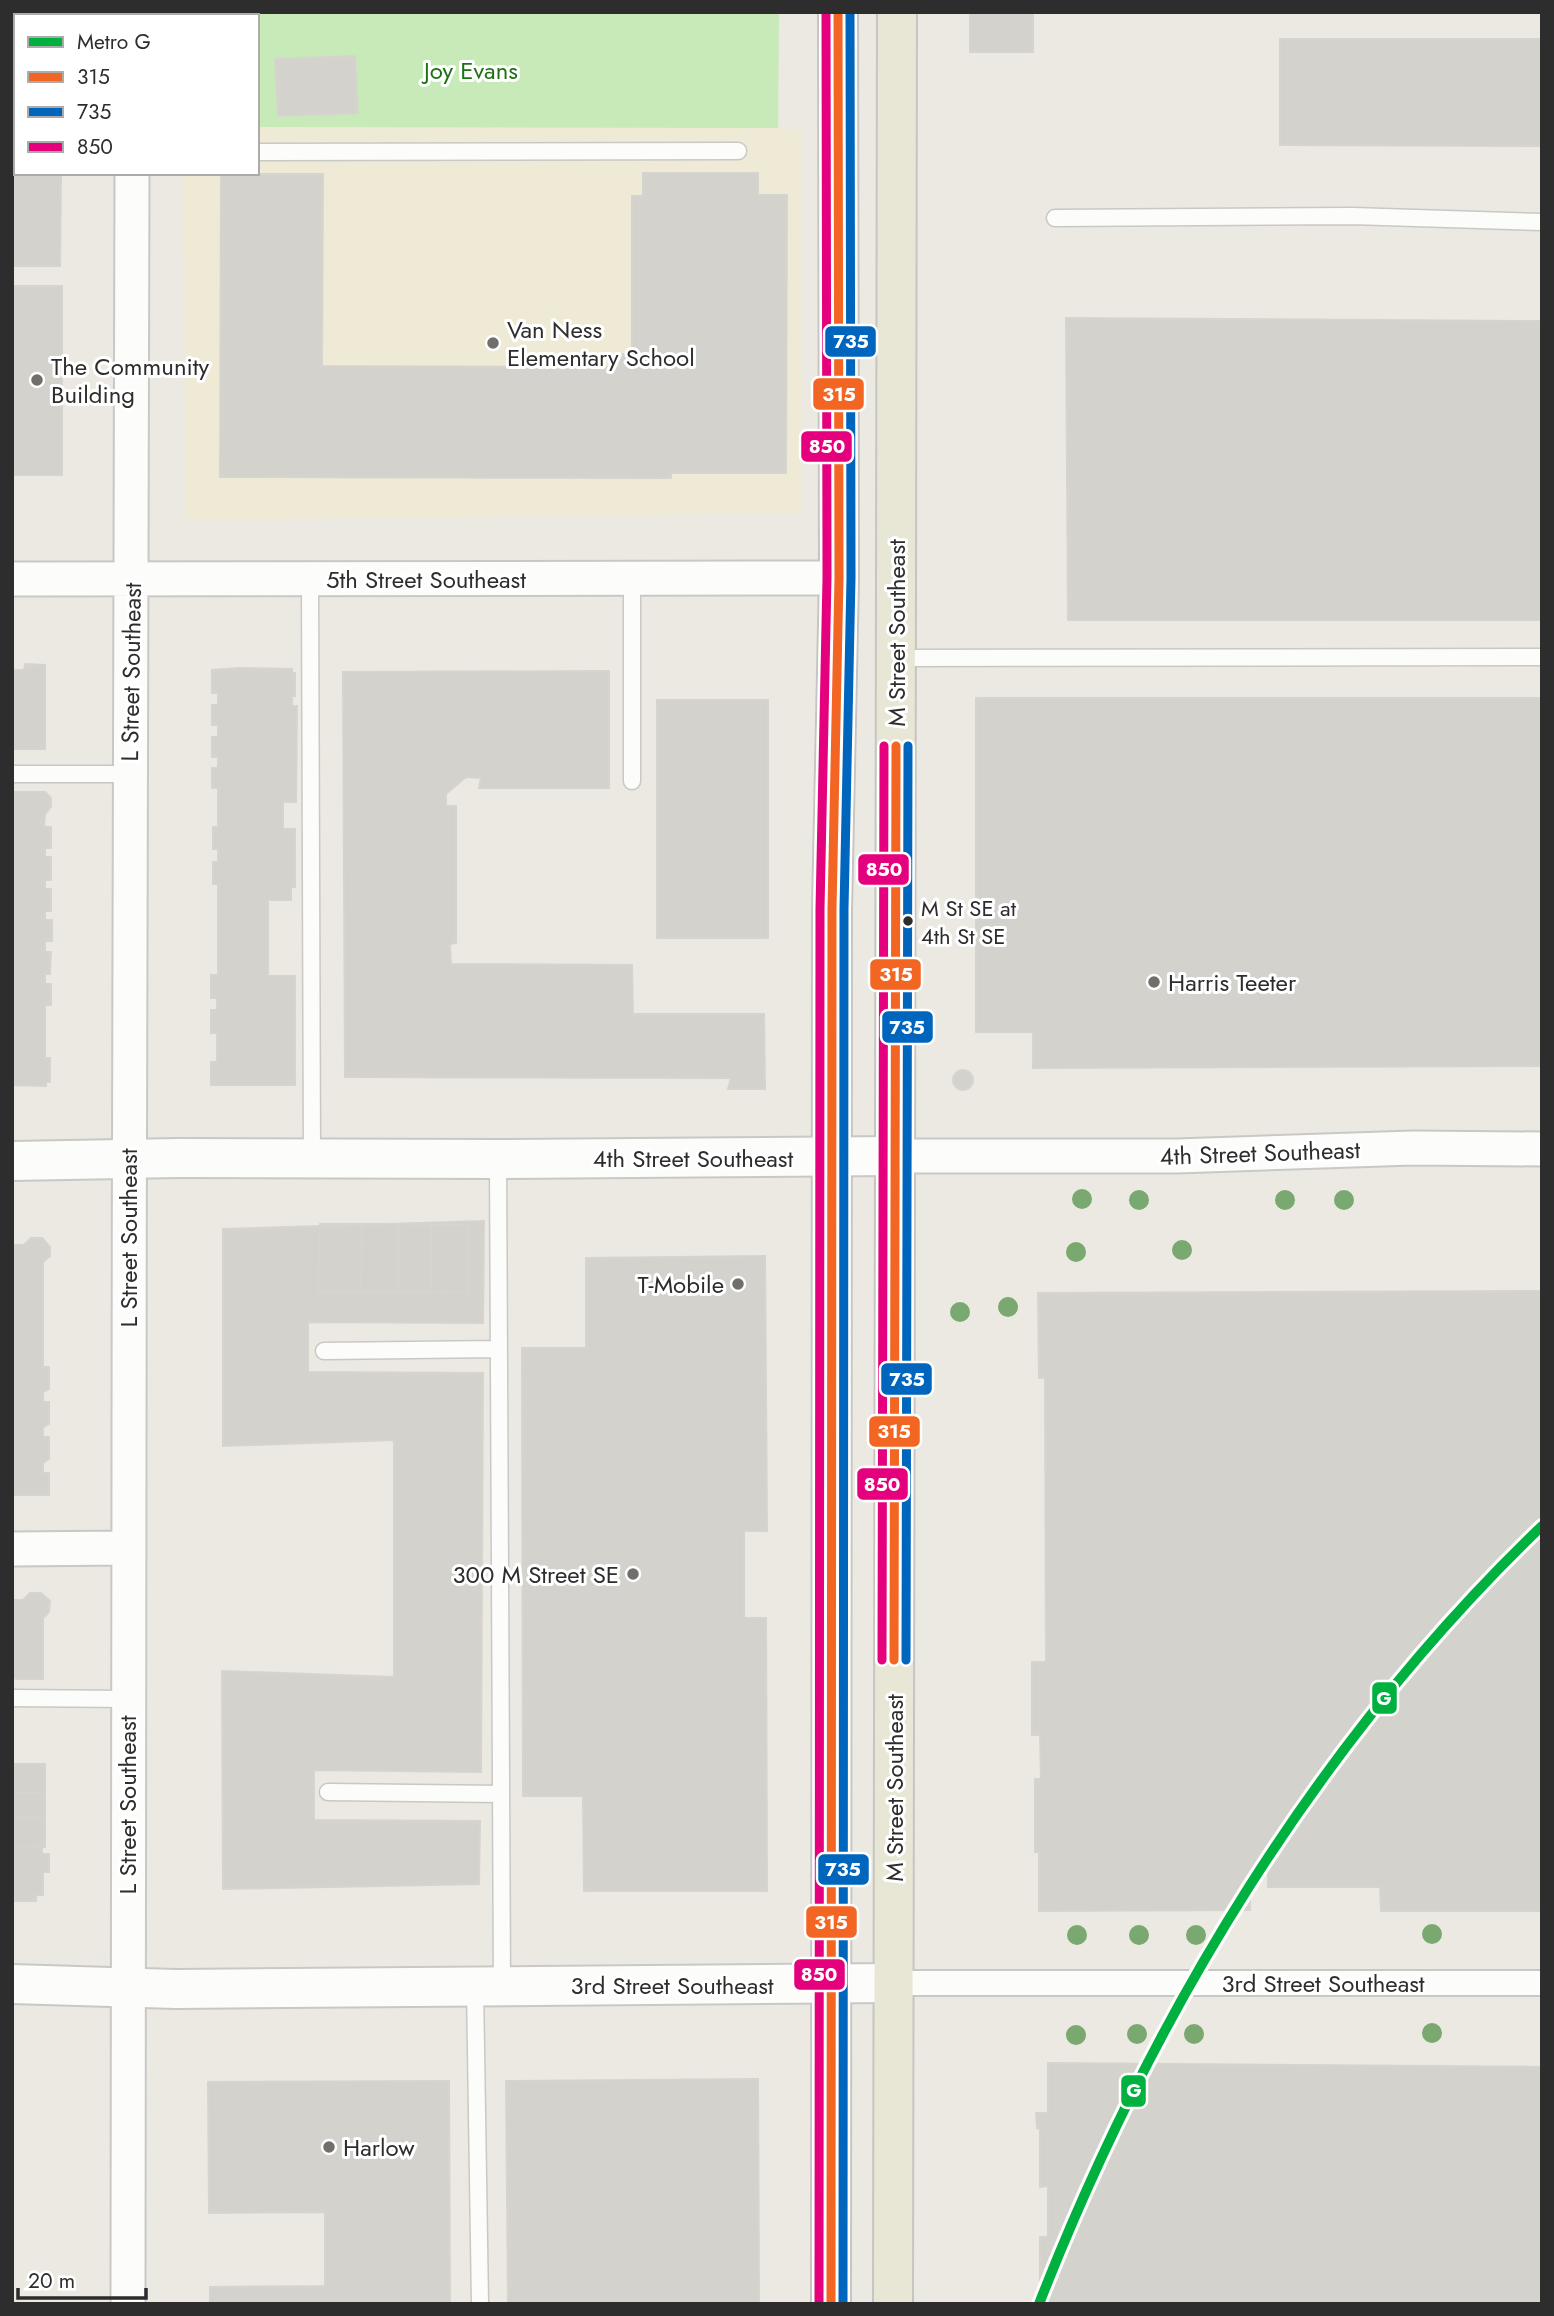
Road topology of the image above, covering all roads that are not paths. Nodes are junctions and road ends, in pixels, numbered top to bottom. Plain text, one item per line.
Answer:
1 (838, 12) edge
2 (897, 12) edge
3 (738, 151) dead end
4 (259, 152) edge
5 (132, 175) edge
6 (1055, 218) dead end
7 (1542, 222) edge
8 (632, 578) junction
9 (839, 578) junction
10 (12, 579) edge
11 (132, 579) junction
12 (310, 579) junction
13 (1542, 657) edge
14 (896, 658) junction
15 (12, 774) edge
16 (130, 774) junction
17 (632, 781) dead end
18 (1542, 1149) edge
19 (895, 1156) junction
20 (832, 1157) junction
21 (312, 1158) junction
22 (498, 1159) junction
23 (128, 1160) junction
24 (12, 1161) edge
25 (498, 1349) junction
26 (324, 1351) dead end
27 (128, 1548) junction
28 (12, 1549) edge
29 (12, 1698) edge
30 (127, 1699) junction
31 (328, 1792) dead end
32 (501, 1794) junction
33 (894, 1983) junction
34 (1542, 1983) edge
35 (12, 1984) edge
36 (832, 1984) junction
37 (488, 1986) junction
38 (127, 1989) junction
39 (128, 2304) edge
40 (480, 2304) edge
41 (831, 2304) edge
42 (892, 2304) edge

1 - 9 main road
2 - 14 main road, M Street Southeast
3 - 4 lane
5 - 11 street, L Street Southeast
6 - 7 lane
8 - 9 street, 5th Street Southeast
8 - 12 street, 5th Street Southeast
8 - 17 lane
9 - 20 main road
10 - 11 street, 5th Street Southeast
11 - 12 street, 5th Street Southeast
11 - 16 street, L Street Southeast
12 - 21 lane
13 - 14 lane
14 - 19 main road, M Street Southeast
15 - 16 lane
16 - 23 street, L Street Southeast
18 - 19 street, 4th Street Southeast
19 - 20 street, 4th Street Southeast
19 - 33 main road, M Street Southeast
20 - 22 street, 4th Street Southeast
20 - 36 main road
21 - 22 street, 4th Street Southeast
21 - 23 street, 4th Street Southeast
22 - 25 lane
23 - 24 street, 4th Street Southeast
23 - 27 street, L Street Southeast
25 - 26 lane
25 - 32 lane
27 - 28 street
27 - 30 street, L Street Southeast
29 - 30 lane
30 - 38 street, L Street Southeast
31 - 32 lane
32 - 37 lane
33 - 34 street, 3rd Street Southeast
33 - 36 street, 3rd Street Southeast
33 - 42 main road, M Street Southeast
35 - 38 street, 3rd Street Southeast
36 - 37 street, 3rd Street Southeast
36 - 41 main road
37 - 38 street, 3rd Street Southeast
37 - 40 lane
38 - 39 street, L Street Southeast

